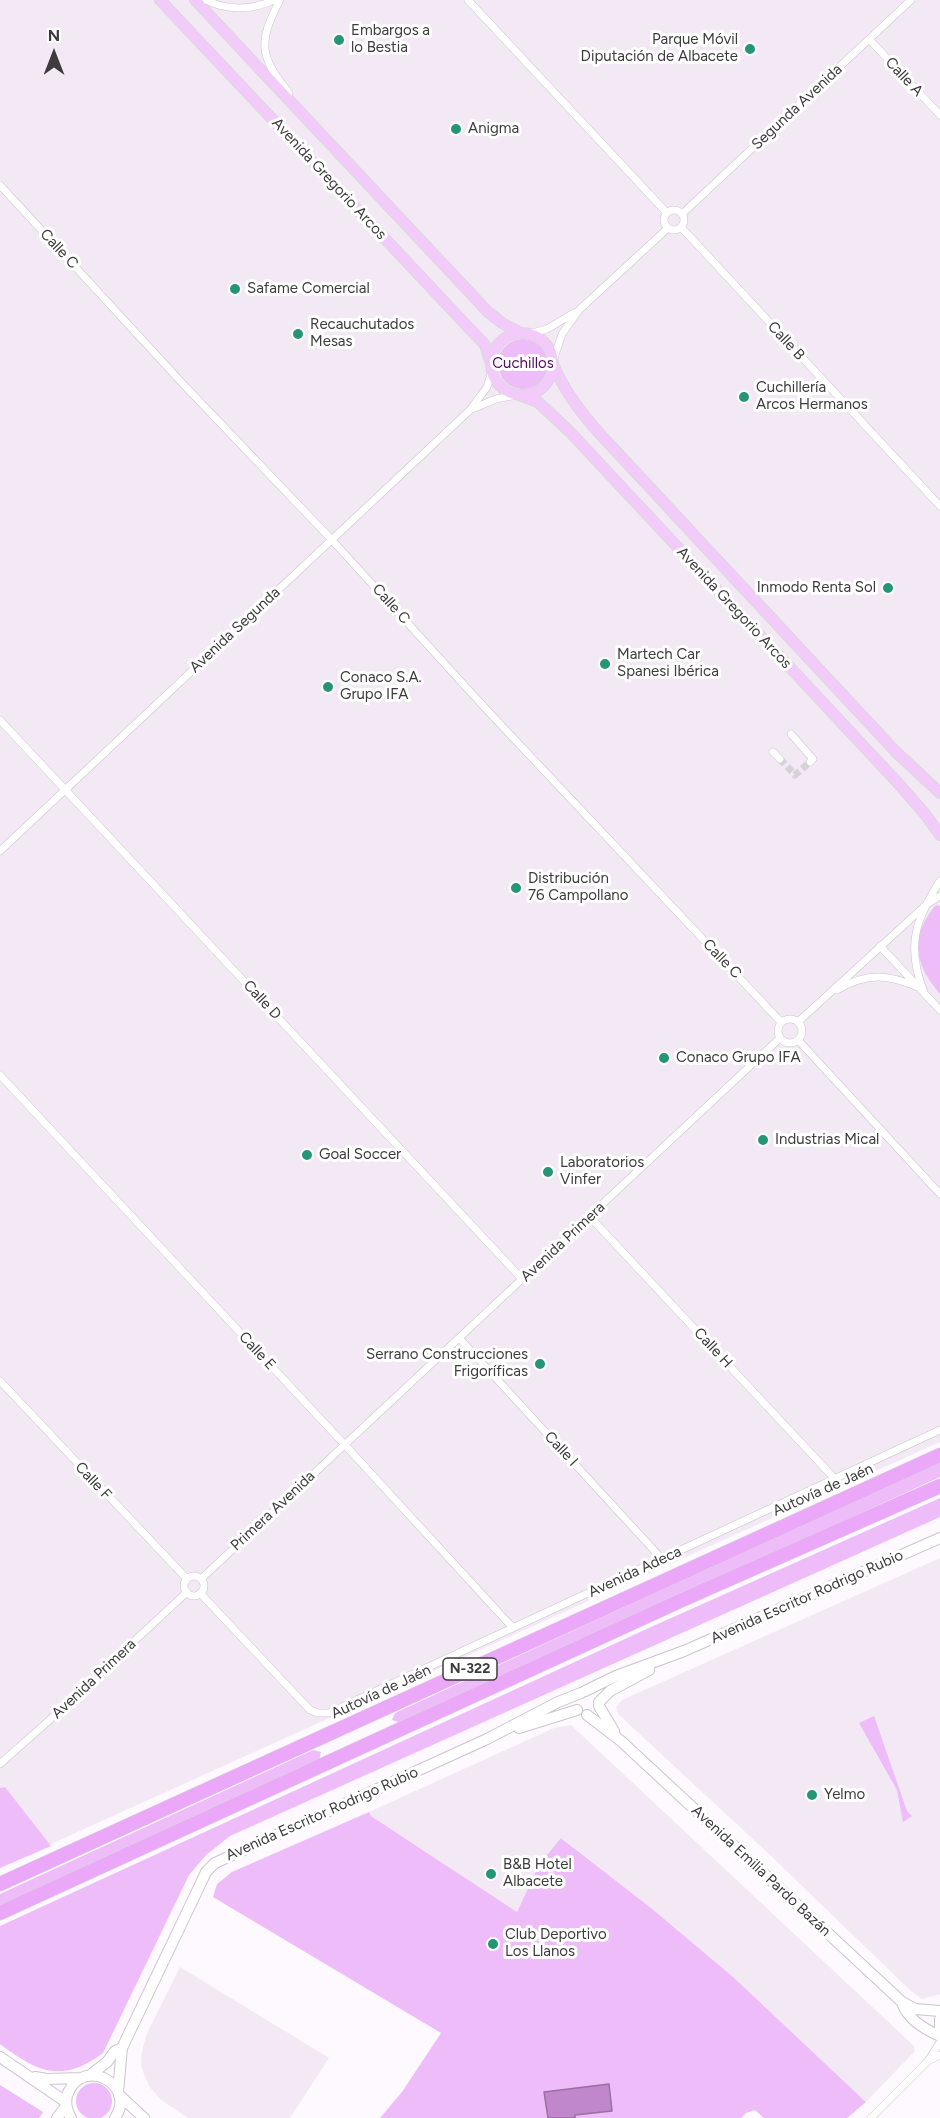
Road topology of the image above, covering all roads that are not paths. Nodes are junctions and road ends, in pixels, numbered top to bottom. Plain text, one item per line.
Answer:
1 (160, 0) edge
2 (195, 0) edge
3 (206, 0) edge
4 (274, 0) edge
5 (280, 0) edge
6 (468, 0) edge
7 (911, 0) edge
8 (869, 39) junction
9 (940, 115) edge
10 (319, 134) junction
11 (0, 185) edge
12 (668, 213) junction
13 (682, 214) junction
14 (681, 227) junction
15 (668, 228) junction
16 (579, 310) junction
17 (524, 333) junction
18 (554, 363) junction
19 (492, 367) junction
20 (517, 395) junction
21 (470, 410) junction
22 (940, 506) edge
23 (331, 539) junction
24 (0, 720) edge
25 (791, 734) dead end
26 (773, 752) dead end
27 (780, 759) tunnel mouth
28 (810, 762) dead end
29 (66, 790) junction
30 (940, 793) edge
31 (940, 834) edge
32 (0, 851) edge
33 (940, 881) edge
34 (940, 896) edge
35 (927, 904) junction
36 (880, 946) junction
37 (922, 990) junction
38 (825, 997) junction
39 (940, 1010) edge
40 (781, 1022) junction
41 (798, 1022) junction
42 (780, 1038) junction
43 (798, 1040) junction
44 (0, 1075) edge
45 (940, 1194) edge
46 (591, 1217) junction
47 (523, 1280) junction
48 (460, 1339) junction
49 (0, 1381) edge
50 (940, 1430) edge
51 (344, 1444) junction
52 (940, 1455) edge
53 (835, 1479) junction
54 (940, 1486) edge
55 (940, 1538) edge
56 (662, 1559) junction
57 (187, 1579) junction
58 (201, 1579) junction
59 (187, 1592) junction
60 (200, 1593) junction
61 (513, 1628) junction
62 (675, 1655) junction
63 (583, 1692) junction
64 (599, 1704) junction
65 (582, 1713) junction
66 (487, 1739) junction
67 (621, 1741) junction
68 (0, 1764) edge
69 (0, 1884) edge
70 (0, 1913) edge
71 (902, 2002) junction
72 (940, 2011) edge
73 (940, 2019) edge
74 (940, 2034) edge
75 (940, 2042) edge
76 (122, 2048) junction
77 (940, 2055) edge
78 (0, 2057) edge
79 (928, 2061) junction
80 (30, 2077) junction
81 (85, 2077) junction
82 (119, 2094) junction
83 (66, 2104) junction
84 (57, 2118) edge
85 (71, 2118) edge
86 (115, 2118) edge
87 (144, 2118) edge
88 (871, 2118) edge

1 - 19 main road, Avenida Gregorio Arcos
2 - 10 main road, Avenida Gregorio Arcos
3 - 4 street
5 - 10 street
6 - 12 street
7 - 8 street, Segunda Avenida
8 - 9 street, Calle A
8 - 13 street, Segunda Avenida
10 - 17 main road, Avenida Gregorio Arcos
11 - 23 street, Calle C
12 - 13 street
12 - 15 street
13 - 14 street
14 - 15 street
14 - 22 street, Calle B
15 - 16 street
16 - 17 street
16 - 18 street
17 - 18 main road
17 - 19 main road
18 - 20 main road
18 - 30 main road, Avenida Gregorio Arcos
19 - 20 main road
19 - 21 street, Avenida Segunda
20 - 21 street, Avenida Segunda
20 - 31 main road, Avenida Gregorio Arcos
21 - 23 street, Avenida Segunda
23 - 29 street, Avenida Segunda
23 - 40 street, Calle C
24 - 29 street, Calle D
25 - 28 street
26 - 27 street
29 - 32 street, Avenida Segunda
29 - 47 street, Calle D
33 - 35 street
34 - 35 street
35 - 36 street
35 - 37 street
36 - 37 street
36 - 38 street
37 - 38 street
37 - 39 street
38 - 41 street
40 - 41 street
40 - 42 street
41 - 43 street
42 - 43 street
42 - 46 street, Avenida Primera
43 - 45 street
44 - 51 street, Calle E
46 - 47 street, Avenida Primera
46 - 53 street, Calle H
47 - 48 street, Avenida Primera
48 - 51 street, Avenida Primera
48 - 56 street, Calle I
49 - 57 street, Calle F
50 - 53 street, Avenida Adeca
51 - 58 street, Primera Avenida
51 - 61 street, Calle E
52 - 69 highway, Autovía de Jaén / N-322
53 - 56 street, Avenida Adeca
54 - 70 highway, N-322
55 - 62 street, Avenida Escritor Rodrigo Rubio
56 - 61 street, Avenida Adeca
57 - 58 street
57 - 59 street
58 - 60 street
59 - 60 street
59 - 68 street, Avenida Primera
60 - 61 street, Avenida Adeca
62 - 63 street, Avenida Escritor Rodrigo Rubio
62 - 64 street, Avenida Escritor Rodrigo Rubio
63 - 64 street
63 - 65 street
63 - 66 street, Avenida Escritor Rodrigo Rubio
64 - 65 street
64 - 67 street, Avenida Emilia Pardo Bazán
65 - 66 street, Avenida Escritor Rodrigo Rubio
65 - 67 street, Avenida Emilia Pardo Bazán
66 - 76 street, Avenida Escritor Rodrigo Rubio
67 - 71 street, Avenida Emilia Pardo Bazán
71 - 72 street, Avenida Emilia Pardo Bazán
71 - 74 street, Avenida Emilia Pardo Bazán
73 - 74 street
75 - 79 street
76 - 81 street, Avenida Escritor Rodrigo Rubio
76 - 82 street, Avenida Escritor Rodrigo Rubio
77 - 79 street
78 - 80 street
79 - 88 street
80 - 81 street
80 - 83 street
81 - 82 street
81 - 83 street, Avenida Escritor Rodrigo Rubio
82 - 86 street, Avenida Escritor Rodrigo Rubio
82 - 87 street
83 - 84 street, Avenida Escritor Rodrigo Rubio
83 - 85 street

